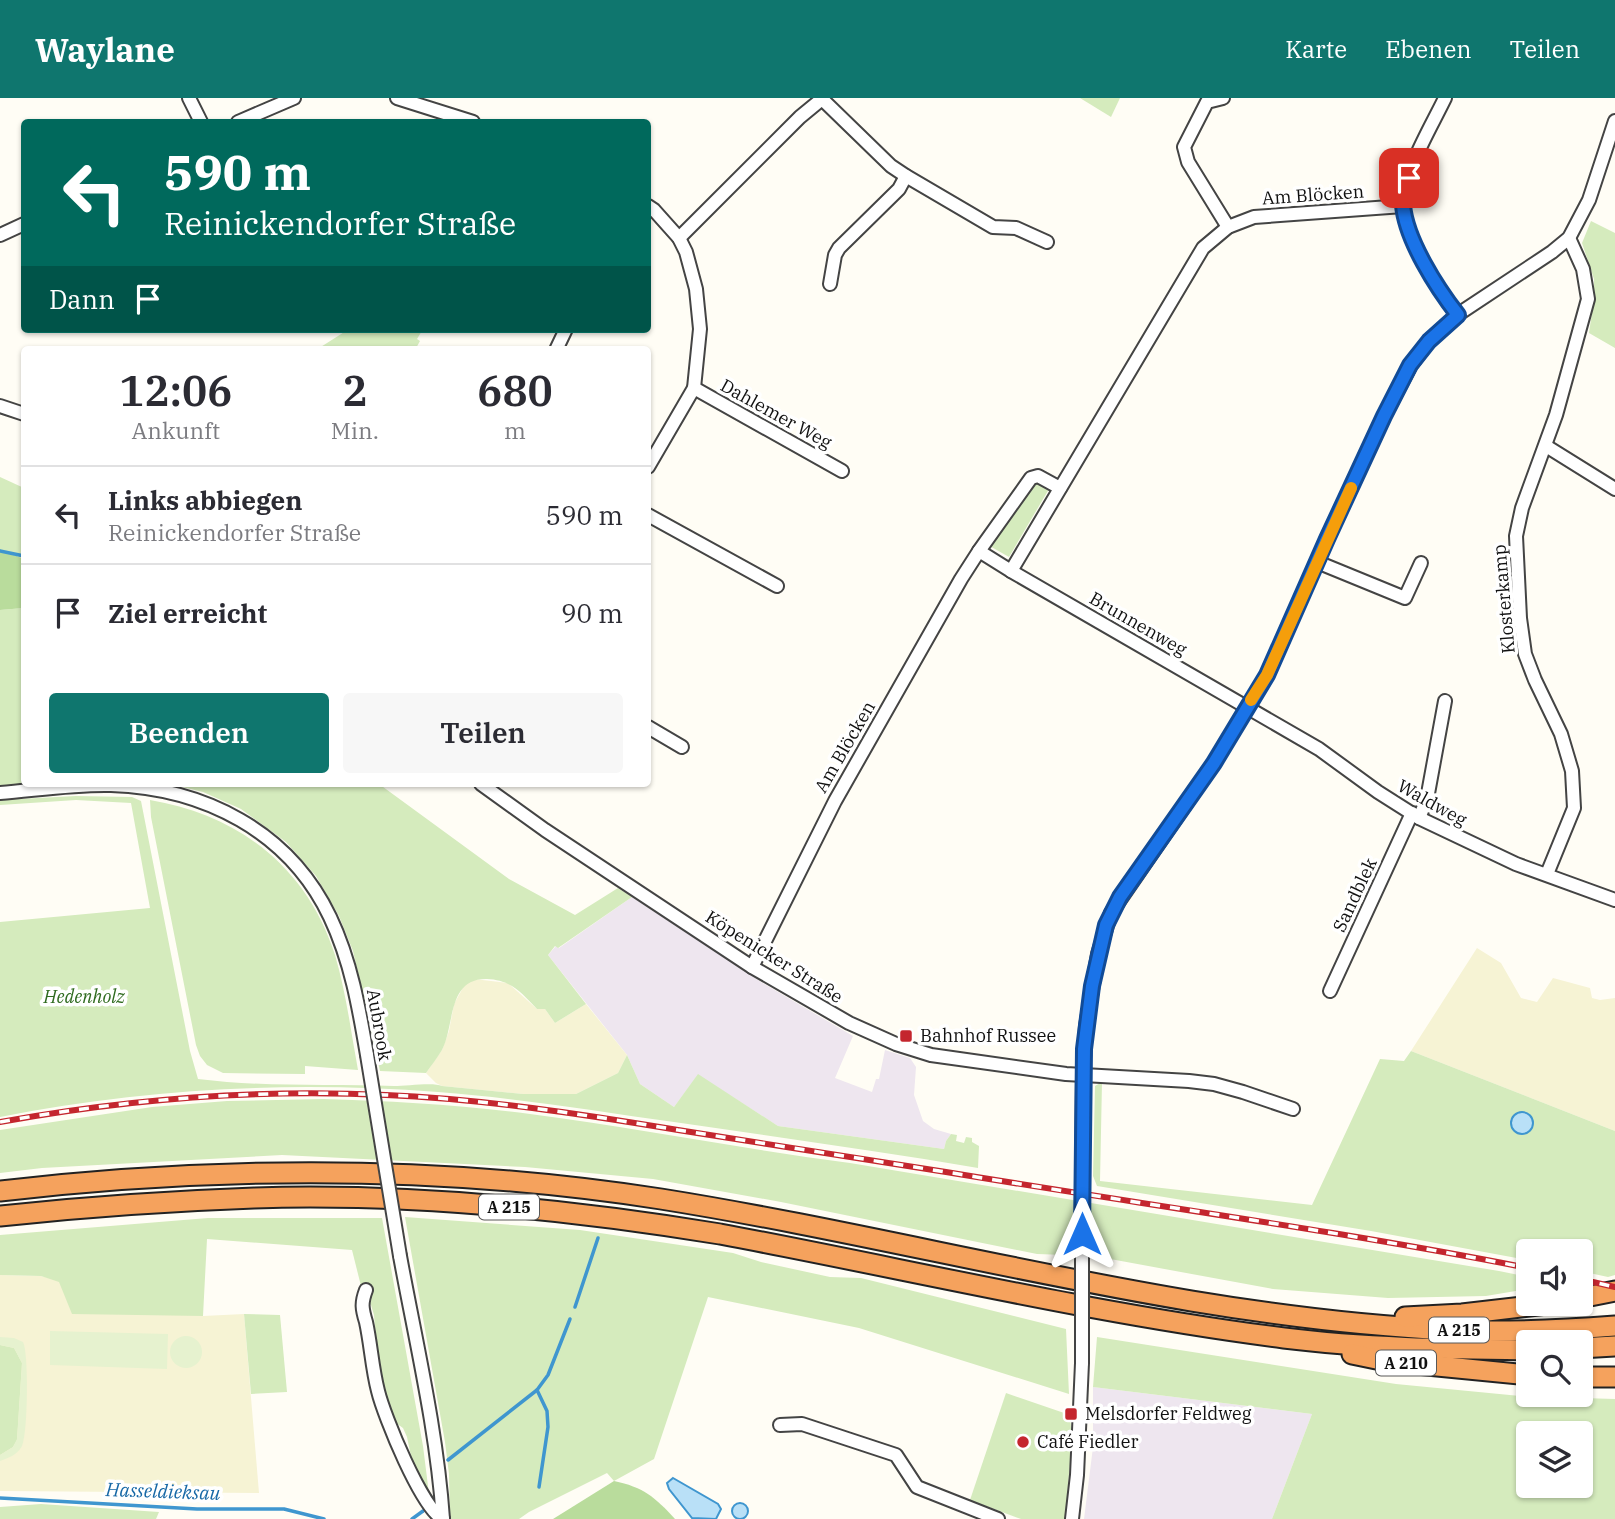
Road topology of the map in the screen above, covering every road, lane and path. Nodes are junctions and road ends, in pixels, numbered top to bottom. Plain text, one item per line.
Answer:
1 (189, 98) edge
2 (294, 98) edge
3 (397, 98) edge
4 (822, 98) edge
5 (1223, 98) edge
6 (1445, 98) edge
7 (200, 119) edge
8 (246, 119) edge
9 (453, 119) edge
10 (1615, 121) edge
11 (906, 176) junction
12 (1403, 206) junction
13 (651, 208) edge
14 (21, 225) edge
15 (1228, 227) junction
16 (0, 235) edge
17 (680, 238) junction
18 (1569, 238) junction
19 (1047, 242) dead end
20 (830, 284) dead end
21 (1458, 315) junction
22 (694, 388) junction
23 (0, 406) edge
24 (21, 413) edge
25 (1546, 446) junction
26 (651, 462) edge
27 (842, 471) dead end
28 (1060, 488) junction
29 (1615, 489) edge
30 (651, 517) edge
31 (979, 551) junction
32 (1317, 562) junction
33 (1421, 563) dead end
34 (1011, 570) junction
35 (777, 586) dead end
36 (1445, 701) dead end
37 (1246, 708) junction
38 (651, 729) edge
39 (682, 747) dead end
40 (81, 787) edge
41 (133, 787) edge
42 (485, 787) edge
43 (0, 793) edge
44 (1415, 815) junction
45 (1547, 874) junction
46 (1615, 900) edge
47 (752, 967) junction
48 (1330, 991) dead end
49 (1083, 1074) junction
50 (1293, 1109) dead end
51 (0, 1191) edge
52 (0, 1216) edge
53 (366, 1290) dead end
54 (1615, 1292) edge
55 (1593, 1296) edge
56 (1516, 1308) edge
57 (1303, 1316) junction
58 (1615, 1326) edge
59 (1286, 1338) junction
60 (1615, 1346) edge
61 (1593, 1347) edge
62 (1516, 1350) edge
63 (1516, 1374) edge
64 (1593, 1377) edge
65 (1615, 1377) edge
66 (780, 1425) dead end
67 (443, 1519) edge
68 (998, 1519) edge
69 (1072, 1519) edge

1 - 7 street
2 - 8 street
3 - 9 street
4 - 11 street
4 - 17 street
5 - 15 street
6 - 12 street
10 - 18 street
11 - 19 street
11 - 20 street
12 - 15 street, Am Blöcken
12 - 21 street
13 - 17 street
14 - 16 street
15 - 28 street, Am Blöcken
17 - 22 street
18 - 21 street
18 - 25 street, Klosterkamp
21 - 32 street
22 - 26 street
22 - 27 street, Dahlemer Weg
23 - 24 street
25 - 29 street
25 - 45 street, Klosterkamp
28 - 31 street, Am Blöcken
28 - 34 street, Am Blöcken
30 - 35 street
31 - 34 street
31 - 47 street, Am Blöcken
32 - 33 street
32 - 37 street
34 - 37 street, Brunnenweg
36 - 44 street, Sandblek
37 - 44 street, Waldweg
37 - 49 street
38 - 39 street
40 - 43 street, Aubrook, bridge
41 - 67 street, Aubrook, bridge
42 - 47 street, Köpenicker Straße
44 - 45 street, Waldweg
44 - 48 street, Sandblek
45 - 46 street, Waldweg
47 - 49 street, Köpenicker Straße
49 - 50 street, Köpenicker Straße
49 - 69 street, bridge
51 - 57 highway, A 215
52 - 59 highway, A 215
53 - 67 street
54 - 55 highway
56 - 57 highway
57 - 58 highway, A 215
59 - 62 highway, A 215
59 - 63 highway, A 210
60 - 61 highway
64 - 65 highway
66 - 68 street

